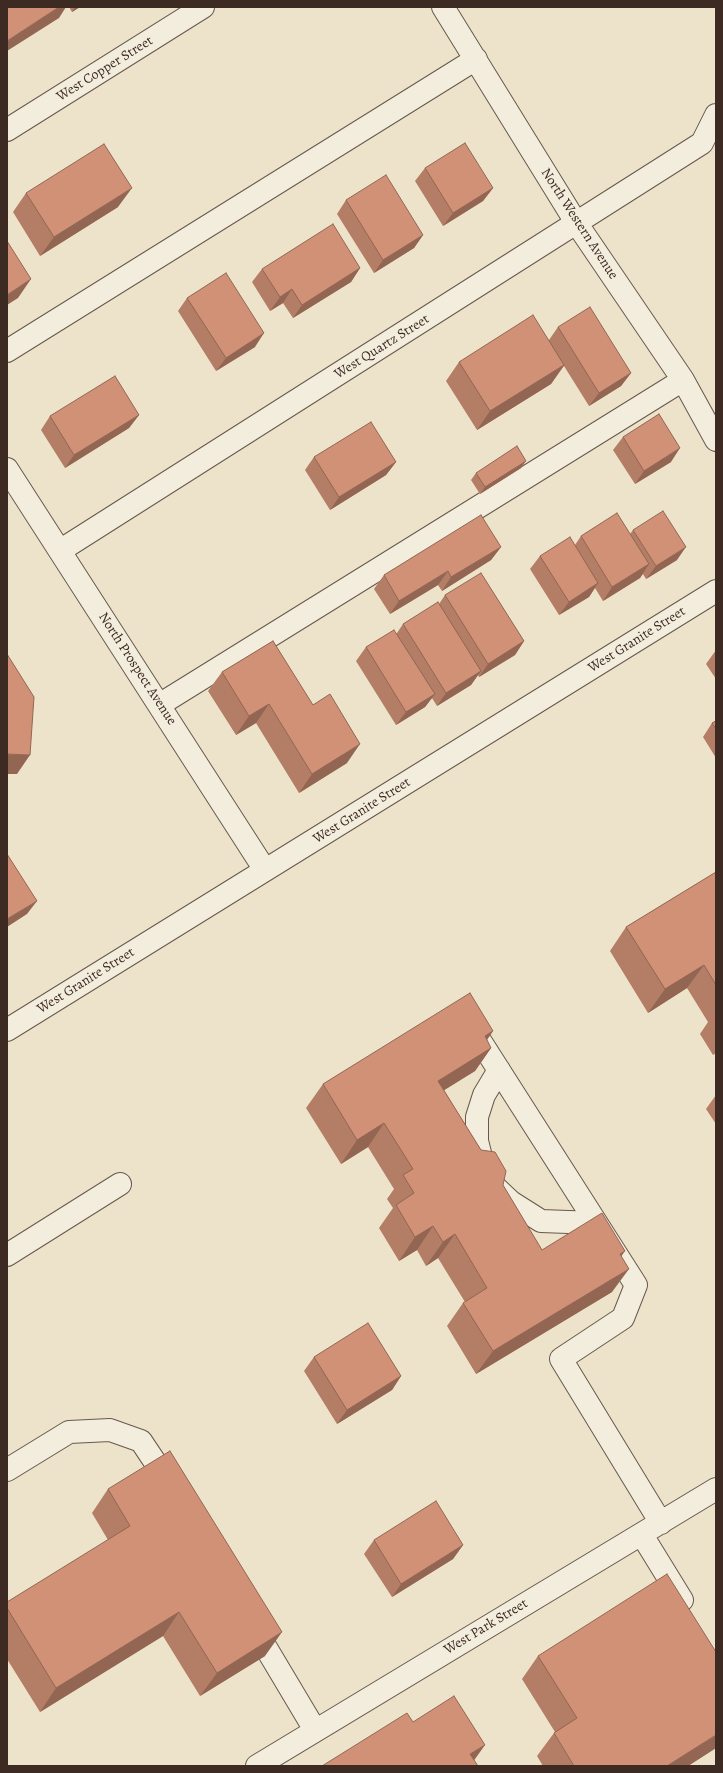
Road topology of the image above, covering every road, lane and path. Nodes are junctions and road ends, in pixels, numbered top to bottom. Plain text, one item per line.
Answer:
1 (203, 7) edge
2 (443, 7) edge
3 (476, 59) junction
4 (716, 115) edge
5 (7, 130) edge
6 (577, 224) junction
7 (7, 351) edge
8 (683, 380) junction
9 (716, 440) edge
10 (7, 469) edge
11 (61, 550) junction
12 (716, 591) edge
13 (159, 705) junction
14 (265, 870) junction
15 (464, 1014) edge
16 (7, 1030) edge
17 (499, 1070) junction
18 (120, 1184) dead end
19 (596, 1223) junction
20 (7, 1255) edge
21 (7, 1470) edge
22 (716, 1489) edge
23 (181, 1503) edge
24 (661, 1523) junction
25 (642, 1535) junction
26 (244, 1610) edge
27 (691, 1615) edge
28 (315, 1730) junction
29 (257, 1766) edge

1 - 5 street, West Copper Street
2 - 3 street, North Western Avenue
3 - 6 street, North Western Avenue
3 - 7 street
4 - 6 street, West Quartz Street
6 - 8 street, North Western Avenue
6 - 11 street, West Quartz Street
8 - 9 street, North Western Avenue
8 - 13 street
10 - 11 street, North Prospect Avenue
11 - 13 street, North Prospect Avenue
12 - 14 street, West Granite Street
13 - 14 street, North Prospect Avenue
14 - 16 street, West Granite Street
15 - 17 street
17 - 19 street
17 - 19 street
18 - 20 street
19 - 24 street
21 - 23 street
22 - 24 street, West Park Street
24 - 25 street, West Park Street
25 - 27 street
25 - 28 street, West Park Street
26 - 28 street
28 - 29 street, West Park Street

